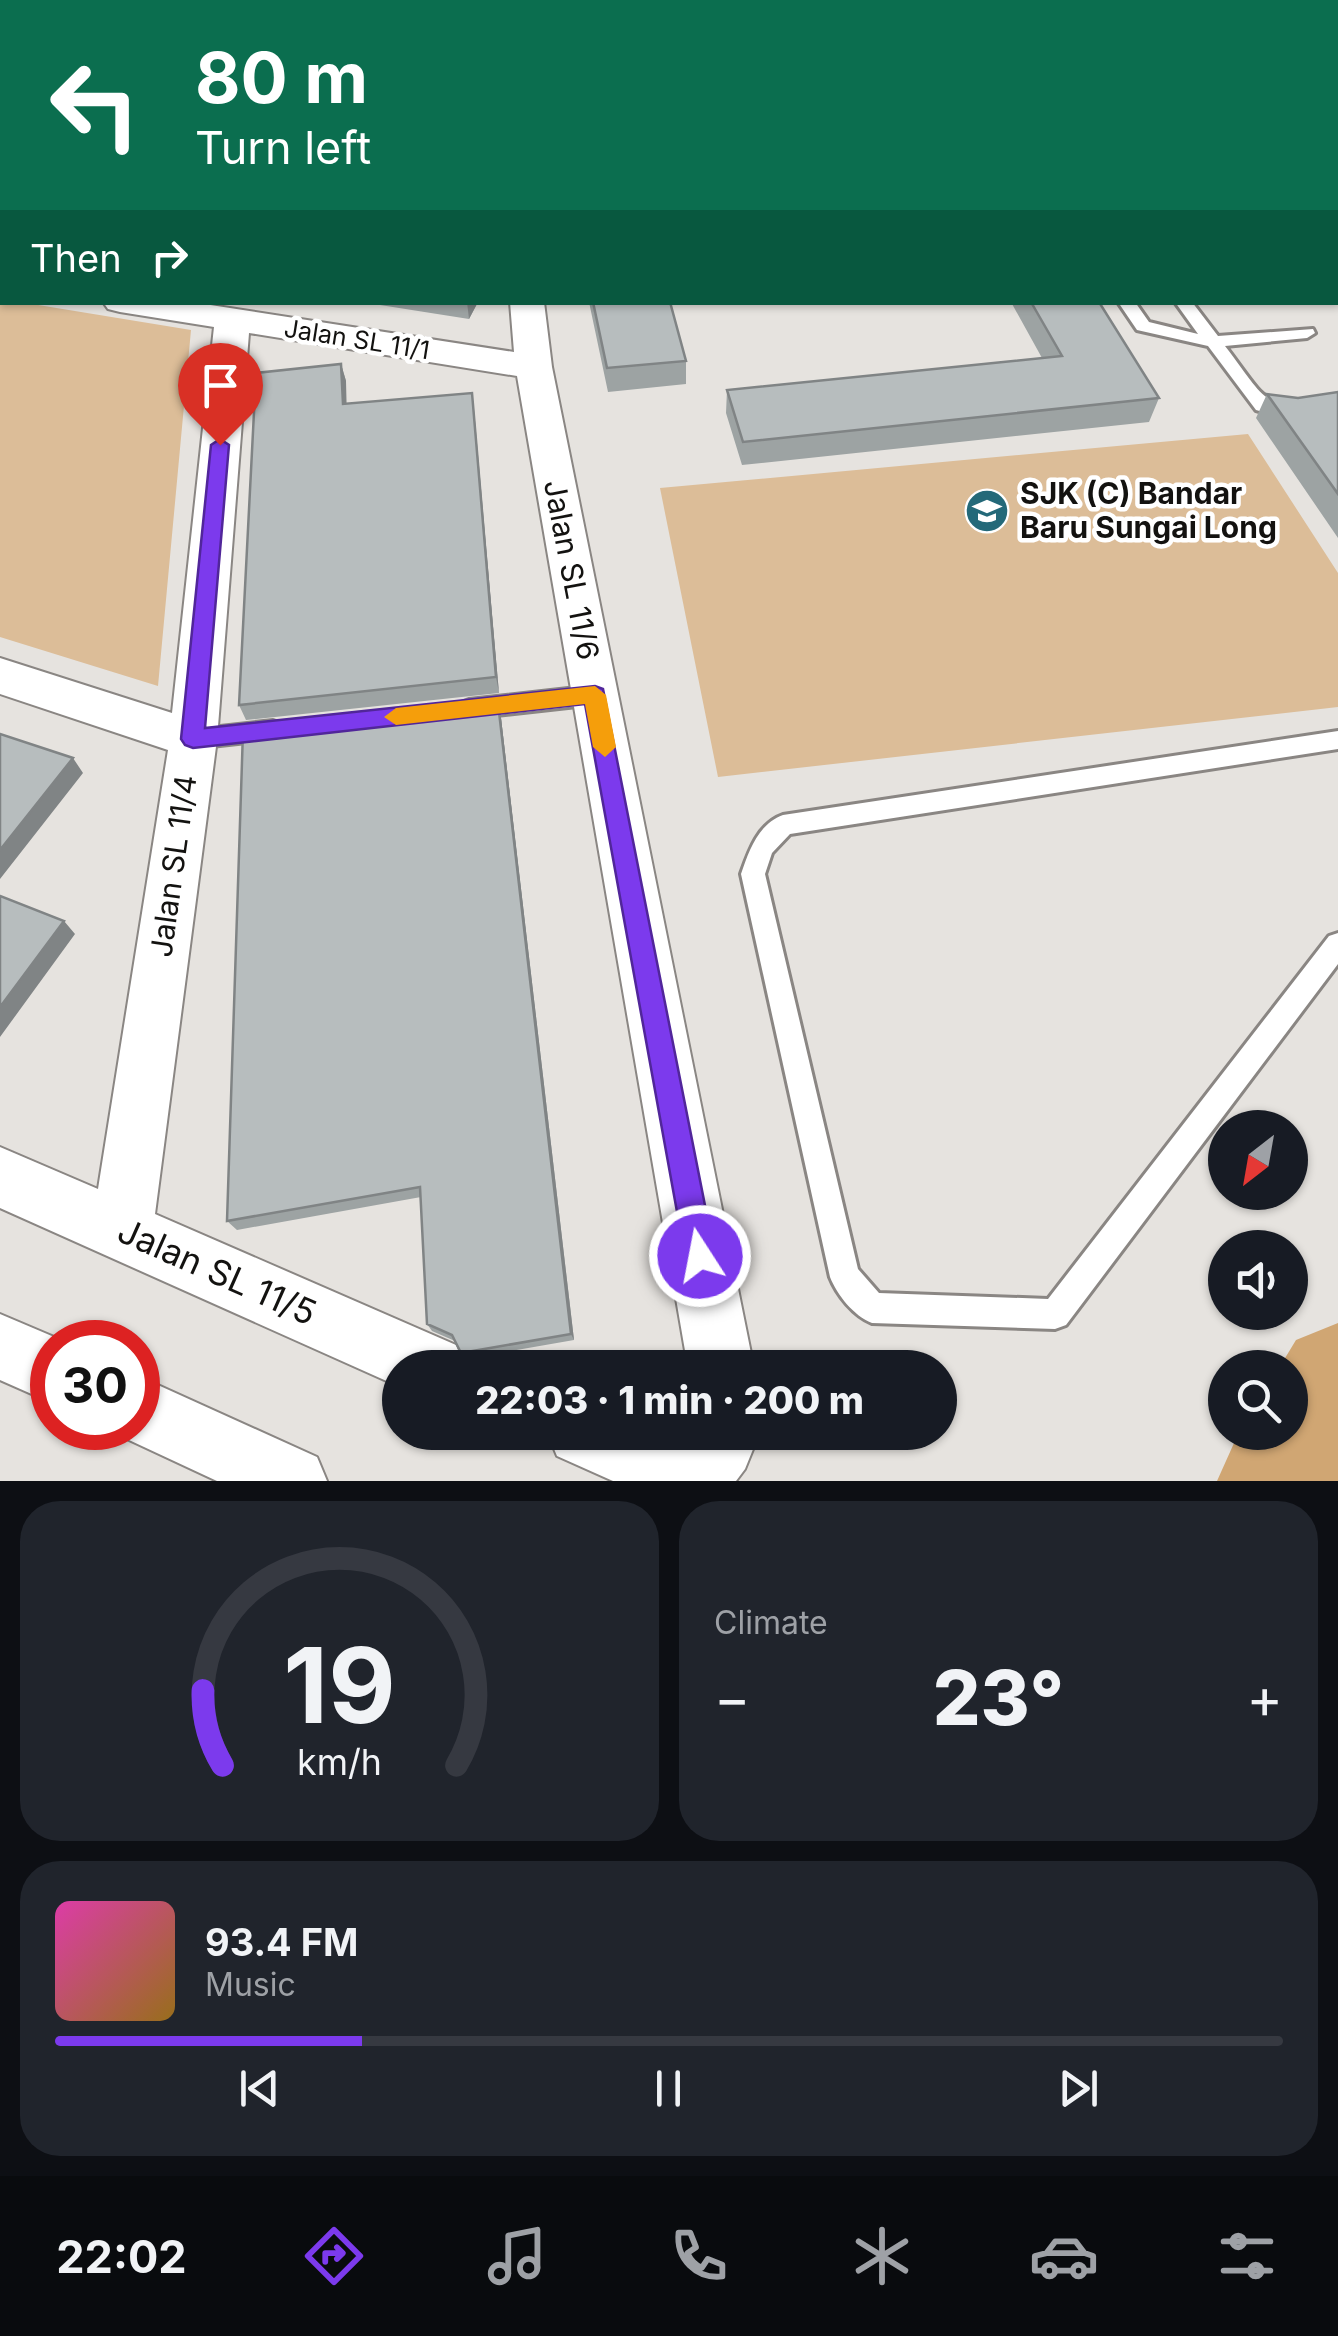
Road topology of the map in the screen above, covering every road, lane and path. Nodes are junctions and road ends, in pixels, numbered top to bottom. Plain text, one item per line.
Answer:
1 (139, 305) edge
2 (527, 305) edge
3 (1128, 305) edge
4 (1186, 305) edge
5 (232, 320) junction
6 (1307, 333) dead end
7 (1212, 342) junction
8 (534, 367) junction
9 (1338, 404) edge
10 (0, 676) edge
11 (595, 695) junction
12 (442, 712) edge
13 (288, 728) edge
14 (193, 739) junction
15 (1338, 740) edge
16 (1338, 944) edge
17 (0, 1177) edge
18 (122, 1231) junction
19 (0, 1346) edge
20 (392, 1350) edge
21 (718, 1350) edge
22 (30, 1360) edge
23 (160, 1419) edge
24 (622, 1450) edge
25 (714, 1450) edge
26 (293, 1481) edge

1 - 5 street, Jalan SL 11/1
2 - 8 street, Jalan SL 11/6
3 - 7 lane
4 - 7 lane
5 - 8 street, Jalan SL 11/1
5 - 14 street, Jalan SL 11/4
6 - 7 lane
7 - 9 lane
8 - 11 street, Jalan SL 11/6
10 - 14 street
11 - 12 lane
11 - 21 street, Jalan SL 11/6
13 - 14 lane
14 - 18 street, Jalan SL 11/4
15 - 16 lane
17 - 18 street, Jalan SL 11/5
18 - 20 street, Jalan SL 11/5
19 - 22 street
23 - 26 street
24 - 25 street

